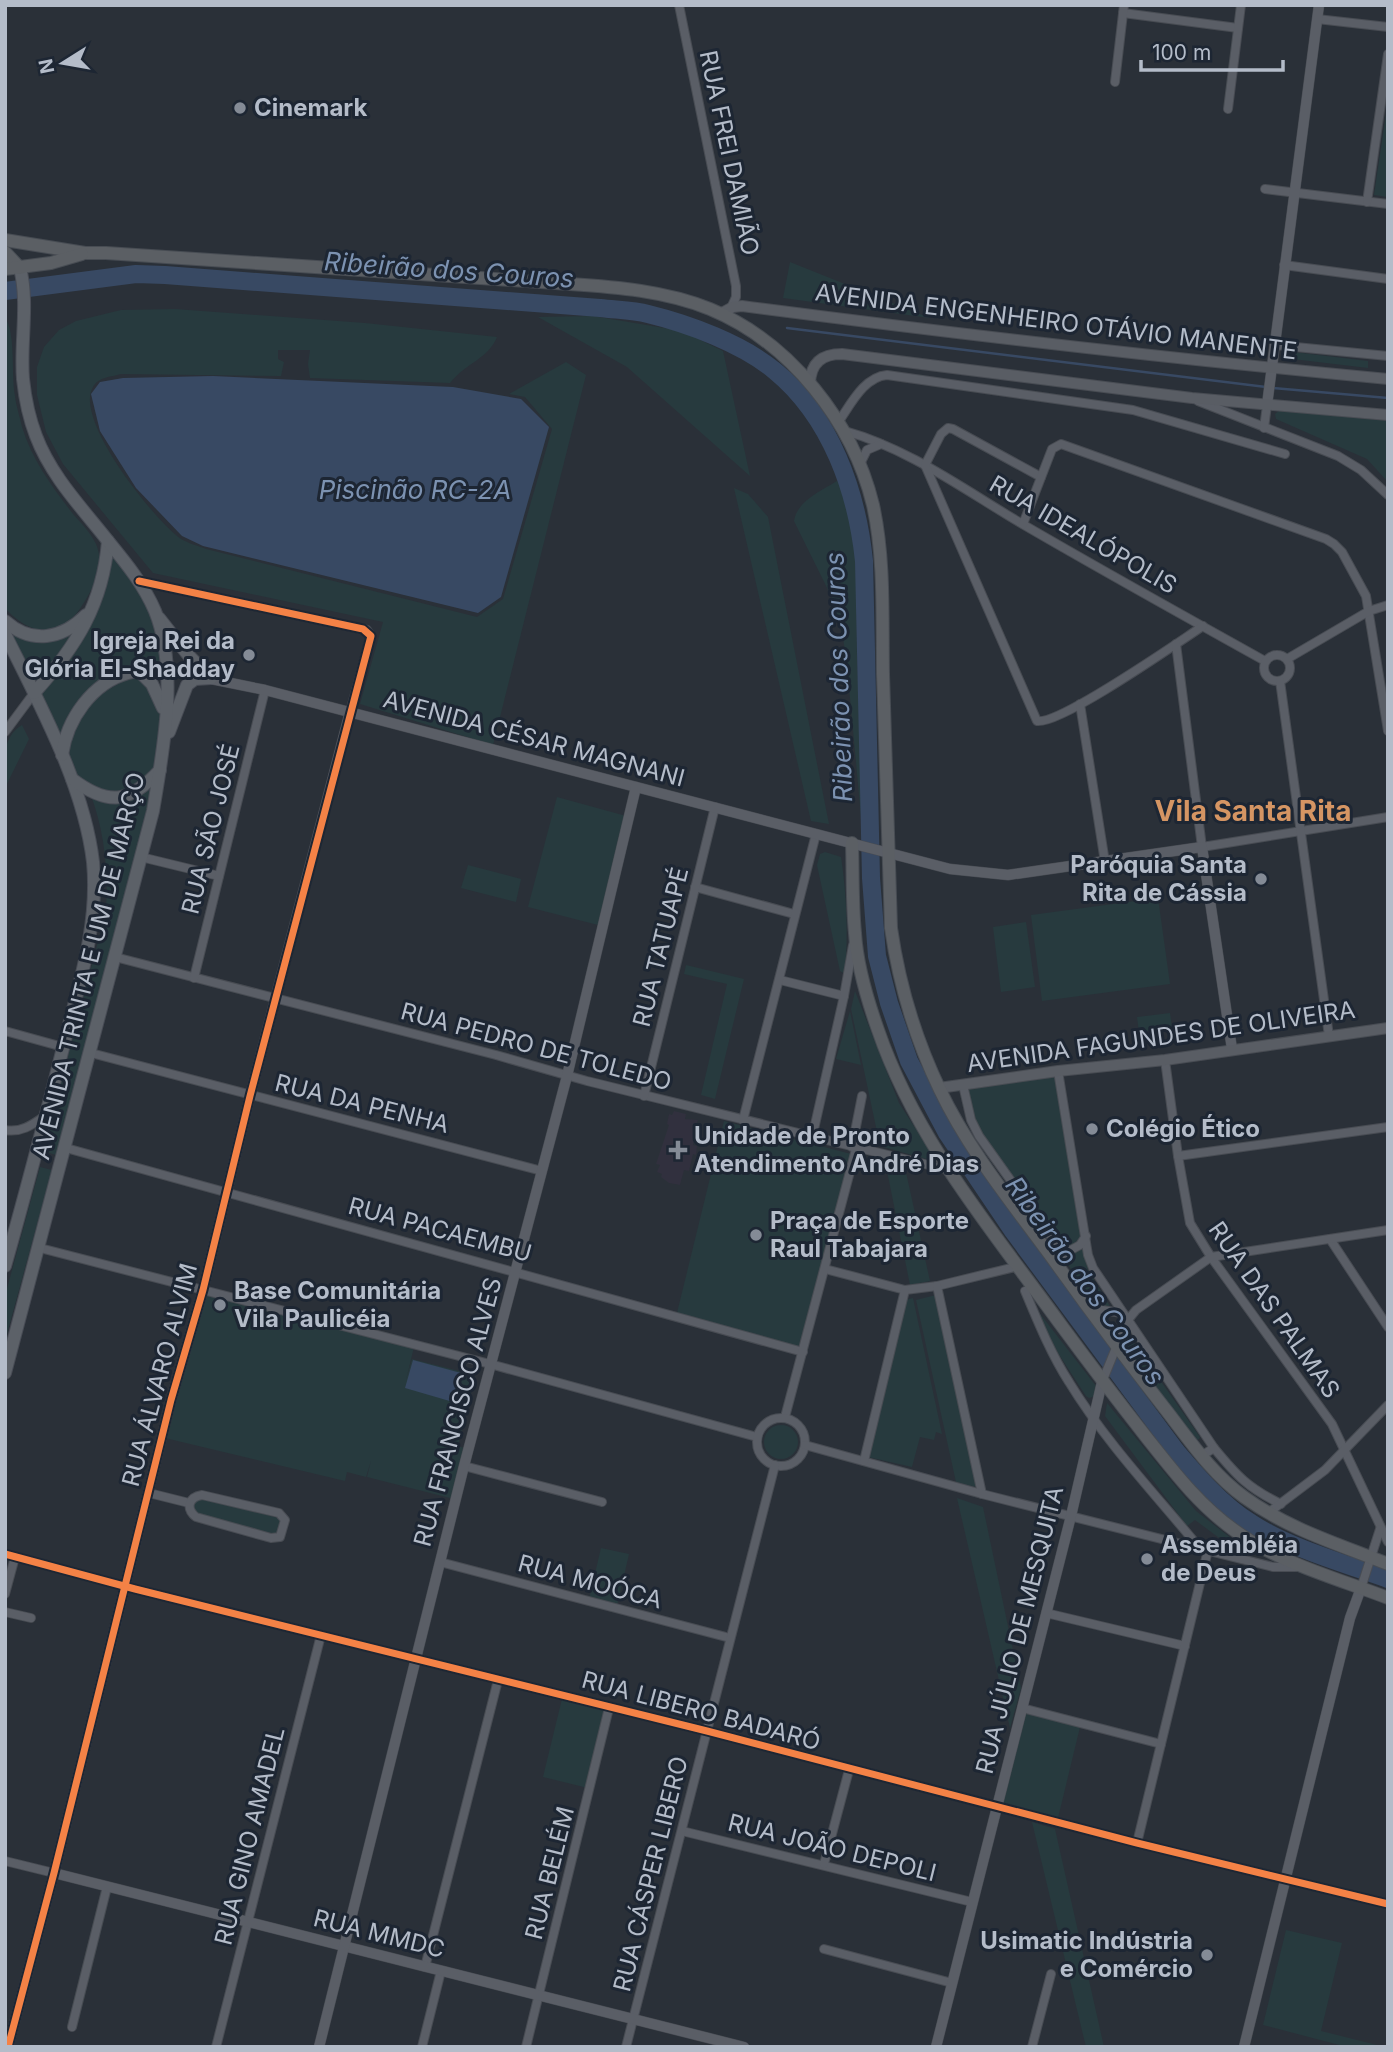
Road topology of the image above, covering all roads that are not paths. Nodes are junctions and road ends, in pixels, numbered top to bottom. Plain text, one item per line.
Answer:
1 (679, 5) edge
2 (1241, 5) edge
3 (1319, 5) edge
4 (1124, 9) edge
5 (1317, 19) junction
6 (1238, 27) junction
7 (1388, 27) edge
8 (1388, 54) edge
9 (1115, 82) dead end
10 (1385, 100) edge
11 (1228, 109) dead end
12 (1265, 189) dead end
13 (1294, 192) junction
14 (1367, 202) junction
15 (1388, 204) edge
16 (5, 240) edge
17 (5, 252) edge
18 (85, 253) junction
19 (1284, 265) junction
20 (5, 269) edge
21 (21, 272) junction
22 (1388, 279) edge
23 (726, 311) junction
24 (1275, 345) junction
25 (1388, 356) edge
26 (1271, 373) junction
27 (1388, 380) edge
28 (810, 383) junction
29 (1192, 398) junction
30 (1268, 402) junction
31 (1388, 415) edge
32 (842, 426) junction
33 (1264, 428) junction
34 (881, 444) junction
35 (1285, 454) dead end
36 (925, 465) junction
37 (860, 466) junction
38 (1041, 477) junction
39 (1388, 495) edge
40 (1023, 524) junction
41 (108, 541) junction
42 (139, 581) junction
43 (1388, 605) edge
44 (1369, 611) junction
45 (155, 612) junction
46 (89, 613) junction
47 (5, 621) edge
48 (1203, 626) junction
49 (5, 634) edge
50 (1176, 644) junction
51 (1287, 659) junction
52 (1265, 661) junction
53 (167, 670) junction
54 (139, 671) junction
55 (211, 678) junction
56 (1280, 681) junction
57 (265, 690) junction
58 (34, 693) junction
59 (1080, 704) junction
60 (350, 712) junction
61 (166, 716) junction
62 (1388, 731) edge
63 (5, 732) edge
64 (164, 745) junction
65 (62, 757) junction
66 (160, 771) junction
67 (72, 778) junction
68 (636, 787) junction
69 (715, 807) junction
70 (1388, 817) edge
71 (1302, 831) junction
72 (816, 834) junction
73 (856, 844) junction
74 (1202, 847) junction
75 (885, 853) junction
76 (141, 857) junction
77 (1105, 862) junction
78 (219, 876) junction
79 (695, 887) junction
80 (794, 914) junction
81 (855, 934) junction
82 (115, 957) junction
83 (194, 978) junction
84 (780, 980) junction
85 (844, 996) junction
86 (276, 999) junction
87 (1388, 1028) edge
88 (5, 1031) edge
89 (1329, 1036) junction
90 (64, 1047) junction
91 (1231, 1049) junction
92 (91, 1053) junction
93 (1165, 1060) junction
94 (1058, 1071) junction
95 (567, 1076) junction
96 (963, 1086) junction
97 (939, 1088) junction
98 (250, 1096) junction
99 (644, 1096) junction
100 (862, 1096) dead end
101 (48, 1114) junction
102 (743, 1120) junction
103 (1388, 1126) edge
104 (5, 1129) edge
105 (812, 1138) junction
106 (66, 1148) junction
107 (854, 1148) junction
108 (1178, 1156) junction
109 (949, 1170) junction
110 (542, 1171) junction
111 (228, 1192) junction
112 (1388, 1230) edge
113 (1047, 1231) junction
114 (1086, 1236) junction
115 (1331, 1239) junction
116 (40, 1248) junction
117 (1056, 1256) junction
118 (1211, 1257) junction
119 (5, 1266) edge
120 (1018, 1266) junction
121 (825, 1269) junction
122 (516, 1271) junction
123 (937, 1286) junction
124 (203, 1290) junction
125 (905, 1290) junction
126 (1025, 1291) dead end
127 (1088, 1308) junction
128 (1124, 1317) junction
129 (1388, 1326) edge
130 (1114, 1350) junction
131 (803, 1352) junction
132 (490, 1364) junction
133 (5, 1373) edge
134 (1104, 1378) junction
135 (1388, 1405) edge
136 (785, 1418) junction
137 (1093, 1419) junction
138 (757, 1437) junction
139 (805, 1445) junction
140 (1214, 1448) junction
141 (1343, 1449) junction
142 (1201, 1456) junction
143 (864, 1461) junction
144 (775, 1465) junction
145 (464, 1466) junction
146 (149, 1493) junction
147 (982, 1494) junction
148 (602, 1502) dead end
149 (190, 1503) junction
150 (1281, 1504) junction
151 (1268, 1513) junction
152 (1071, 1516) junction
153 (1382, 1526) edge
154 (1388, 1542) edge
155 (1198, 1546) junction
156 (1208, 1550) junction
157 (5, 1554) edge
158 (16, 1557) junction
159 (1370, 1560) junction
160 (440, 1562) junction
161 (1388, 1564) edge
162 (1301, 1566) junction
163 (1362, 1585) junction
164 (124, 1586) junction
165 (5, 1594) edge
166 (1388, 1598) edge
167 (5, 1612) edge
168 (1046, 1612) junction
169 (31, 1618) dead end
170 (321, 1635) junction
171 (730, 1638) junction
172 (1185, 1646) junction
173 (416, 1659) junction
174 (498, 1680) junction
175 (609, 1708) junction
176 (1022, 1708) junction
177 (706, 1731) junction
178 (1161, 1744) junction
179 (849, 1770) junction
180 (997, 1807) junction
181 (682, 1831) junction
182 (1137, 1843) junction
183 (5, 1861) edge
184 (824, 1864) junction
185 (54, 1873) junction
186 (1286, 1878) junction
187 (107, 1887) junction
188 (972, 1902) junction
189 (1388, 1904) edge
190 (247, 1923) junction
191 (343, 1948) junction
192 (824, 1949) dead end
193 (425, 1967) junction
194 (441, 1971) junction
195 (1051, 1974) dead end
196 (952, 1983) junction
197 (539, 1995) junction
198 (634, 2019) junction
199 (72, 2027) dead end
200 (738, 2046) edge
201 (8, 2047) edge
202 (216, 2047) edge
203 (319, 2047) edge
204 (422, 2047) edge
205 (526, 2047) edge
206 (626, 2047) edge
207 (936, 2047) edge
208 (1032, 2047) edge
209 (1244, 2047) edge

1 - 23 street, RUA FREI DAMIÃO
2 - 6 street
3 - 5 street
4 - 6 street
4 - 9 street
5 - 7 street
5 - 13 street
6 - 11 street
8 - 10 street
10 - 14 street
12 - 13 street
13 - 14 street
13 - 19 street
14 - 15 street
16 - 18 highway
17 - 21 highway
18 - 21 highway
18 - 23 highway
19 - 22 street
19 - 24 street
20 - 21 highway
21 - 41 main road, AVENIDA TRINTA E UM DE MARÇO
23 - 26 main road, AVENIDA ENGENHEIRO OTÁVIO MANENTE
23 - 28 highway
24 - 25 street
24 - 26 street
26 - 27 main road, AVENIDA ENGENHEIRO OTÁVIO MANENTE
26 - 30 street
28 - 29 main road
28 - 32 highway
29 - 30 main road
29 - 33 street
30 - 31 main road
30 - 33 street
32 - 34 street, RUA IDEALÓPOLIS
32 - 35 street
32 - 37 highway
33 - 39 street
34 - 36 street, RUA IDEALÓPOLIS
34 - 37 street
36 - 38 street
36 - 40 street, RUA IDEALÓPOLIS
36 - 59 street
37 - 75 highway
38 - 40 street
38 - 44 street
40 - 48 street, RUA IDEALÓPOLIS
41 - 42 main road, AVENIDA TRINTA E UM DE MARÇO
41 - 46 main road
42 - 45 main road, AVENIDA TRINTA E UM DE MARÇO
42 - 60 street
43 - 44 street
44 - 51 street
44 - 62 street
45 - 53 main road, AVENIDA TRINTA E UM DE MARÇO
45 - 55 main road
46 - 47 main road
46 - 58 main road
48 - 50 street
48 - 52 street, RUA IDEALÓPOLIS
49 - 58 main road, AVENIDA TRINTA E UM DE MARÇO
50 - 59 street
50 - 74 street
51 - 52 street
51 - 56 street
52 - 56 street
53 - 54 main road
53 - 55 street, AVENIDA CÉSAR MAGNANI
53 - 61 main road, AVENIDA TRINTA E UM DE MARÇO
54 - 61 main road
54 - 65 main road
55 - 57 street, AVENIDA CÉSAR MAGNANI
55 - 64 main road
56 - 71 street
57 - 60 street, AVENIDA CÉSAR MAGNANI
57 - 78 street, RUA SÃO JOSÉ
58 - 63 street
58 - 65 main road, AVENIDA TRINTA E UM DE MARÇO
59 - 77 street
60 - 68 street, AVENIDA CÉSAR MAGNANI
60 - 86 street, RUA ÁLVARO ALVIM
61 - 64 main road, AVENIDA TRINTA E UM DE MARÇO
64 - 66 main road, AVENIDA TRINTA E UM DE MARÇO
65 - 67 main road, AVENIDA TRINTA E UM DE MARÇO
66 - 67 main road
66 - 76 main road, AVENIDA TRINTA E UM DE MARÇO
67 - 90 main road, AVENIDA TRINTA E UM DE MARÇO
68 - 69 street, AVENIDA CÉSAR MAGNANI
68 - 95 street, RUA FRANCISCO ALVES
69 - 72 street, AVENIDA CÉSAR MAGNANI
69 - 79 street, RUA TATUAPÉ
70 - 71 street
71 - 74 street
71 - 89 street
72 - 73 street, AVENIDA CÉSAR MAGNANI
72 - 80 street
73 - 75 street, AVENIDA CÉSAR MAGNANI
73 - 81 highway
74 - 77 street, AVENIDA CÉSAR MAGNANI
74 - 91 street
75 - 77 street, AVENIDA CÉSAR MAGNANI
75 - 97 highway
76 - 78 street
76 - 82 main road, AVENIDA TRINTA E UM DE MARÇO
78 - 83 street, RUA SÃO JOSÉ
79 - 80 street
79 - 99 street, RUA TATUAPÉ
80 - 84 street
81 - 85 street
81 - 109 highway
82 - 83 street, RUA PEDRO DE TOLEDO
82 - 92 main road, AVENIDA TRINTA E UM DE MARÇO
83 - 86 street, RUA PEDRO DE TOLEDO
84 - 85 street
84 - 102 street
85 - 105 street
86 - 95 street, RUA PEDRO DE TOLEDO
86 - 98 street, RUA ÁLVARO ALVIM
87 - 89 main road, AVENIDA FAGUNDES DE OLIVEIRA
88 - 90 street
89 - 91 main road, AVENIDA FAGUNDES DE OLIVEIRA
90 - 101 main road, AVENIDA TRINTA E UM DE MARÇO
91 - 93 main road, AVENIDA FAGUNDES DE OLIVEIRA
92 - 98 street, RUA DA PENHA
92 - 106 main road, AVENIDA TRINTA E UM DE MARÇO
93 - 94 main road, AVENIDA FAGUNDES DE OLIVEIRA
93 - 108 street, RUA DAS PALMAS
94 - 96 main road, AVENIDA FAGUNDES DE OLIVEIRA
94 - 114 street
95 - 99 street, RUA PEDRO DE TOLEDO
95 - 110 street, RUA FRANCISCO ALVES
96 - 97 main road, AVENIDA FAGUNDES DE OLIVEIRA
96 - 113 street
97 - 117 highway
98 - 110 street, RUA DA PENHA
98 - 111 street, RUA ÁLVARO ALVIM
99 - 102 street, RUA PEDRO DE TOLEDO
100 - 107 street
101 - 104 street
101 - 119 main road, AVENIDA TRINTA E UM DE MARÇO
102 - 105 street, RUA PEDRO DE TOLEDO
103 - 108 street
105 - 107 street, RUA PEDRO DE TOLEDO
106 - 111 street, RUA PACAEMBU
106 - 116 main road, AVENIDA TRINTA E UM DE MARÇO
107 - 109 street, RUA PEDRO DE TOLEDO
107 - 121 street
108 - 118 street, RUA DAS PALMAS
109 - 120 highway
110 - 122 street, RUA FRANCISCO ALVES
111 - 122 street, RUA PACAEMBU
111 - 124 street, RUA ÁLVARO ALVIM
112 - 115 street
113 - 117 street
113 - 117 street
114 - 117 street
114 - 128 street
115 - 118 street
115 - 129 street
116 - 124 street
116 - 133 main road, AVENIDA TRINTA E UM DE MARÇO
117 - 127 highway
118 - 128 street
118 - 141 street, RUA DAS PALMAS
120 - 123 street
120 - 134 highway
121 - 125 street
121 - 131 street
122 - 131 street, RUA PACAEMBU
122 - 132 street, RUA FRANCISCO ALVES
123 - 125 street
123 - 147 street
124 - 132 street
124 - 146 street, RUA ÁLVARO ALVIM
125 - 143 street
126 - 137 street
127 - 128 street
127 - 130 highway
128 - 130 street, RUA JÚLIO DE MESQUITA
128 - 140 street
130 - 134 street, RUA JÚLIO DE MESQUITA
130 - 142 highway
131 - 136 street
132 - 138 street
132 - 145 street, RUA FRANCISCO ALVES
134 - 137 street, RUA JÚLIO DE MESQUITA
134 - 162 highway
135 - 141 street
136 - 138 street
136 - 139 street
137 - 152 street, RUA JÚLIO DE MESQUITA
137 - 155 street
138 - 144 street
139 - 143 street
139 - 144 street
140 - 142 street
140 - 150 street
141 - 150 street
141 - 153 street, RUA DAS PALMAS
142 - 151 highway
143 - 147 street
144 - 171 street, RUA CÁSPER LIBERO
145 - 148 street
145 - 160 street, RUA FRANCISCO ALVES
146 - 149 street
146 - 164 street, RUA ÁLVARO ALVIM
147 - 152 street
149 - 149 street
150 - 151 street
151 - 159 highway
152 - 155 street
152 - 168 street, RUA JÚLIO DE MESQUITA
153 - 154 street, RUA DAS PALMAS
153 - 159 street
155 - 156 street
156 - 162 street
156 - 172 street
157 - 158 street, RUA LIBERO BADARÓ
158 - 164 street, RUA LIBERO BADARÓ
158 - 165 street
159 - 161 highway
159 - 163 street
160 - 171 street, RUA MOÓCA
160 - 173 street, RUA FRANCISCO ALVES
162 - 163 highway
163 - 166 highway
163 - 186 street
164 - 170 street, RUA LIBERO BADARÓ
164 - 185 street, RUA ÁLVARO ALVIM
167 - 169 street
168 - 172 street
168 - 176 street, RUA JÚLIO DE MESQUITA
170 - 173 street, RUA LIBERO BADARÓ
170 - 190 street, RUA GINO AMADEL
171 - 177 street, RUA CÁSPER LIBERO
172 - 178 street
173 - 174 street, RUA LIBERO BADARÓ
173 - 191 street, RUA FRANCISCO ALVES
174 - 175 street, RUA LIBERO BADARÓ
174 - 193 street
175 - 177 street, RUA LIBERO BADARÓ
175 - 197 street, RUA BELÉM
176 - 178 street
176 - 180 street, RUA JÚLIO DE MESQUITA
177 - 179 street, RUA LIBERO BADARÓ
177 - 181 street, RUA CÁSPER LIBERO
178 - 182 street
179 - 180 street, RUA LIBERO BADARÓ
179 - 184 street
180 - 182 street, RUA LIBERO BADARÓ
180 - 188 street, RUA JÚLIO DE MESQUITA
181 - 184 street, RUA JOÃO DEPOLI
181 - 198 street, RUA CÁSPER LIBERO
182 - 186 street, RUA LIBERO BADARÓ
183 - 185 street, RUA MMDC
184 - 188 street, RUA JOÃO DEPOLI
185 - 187 street, RUA MMDC
185 - 201 street, RUA ÁLVARO ALVIM
186 - 189 street, RUA LIBERO BADARÓ
186 - 209 street
187 - 190 street, RUA MMDC
187 - 199 street
188 - 196 street, RUA JÚLIO DE MESQUITA
190 - 191 street, RUA MMDC
190 - 202 street, RUA GINO AMADEL
191 - 193 street, RUA MMDC
191 - 203 street, RUA FRANCISCO ALVES
192 - 196 street
193 - 194 street, RUA MMDC
194 - 197 street, RUA MMDC
194 - 204 street
195 - 208 street
196 - 207 street, RUA JÚLIO DE MESQUITA
197 - 198 street, RUA MMDC
197 - 205 street, RUA BELÉM
198 - 200 street, RUA MMDC
198 - 206 street, RUA CÁSPER LIBERO

